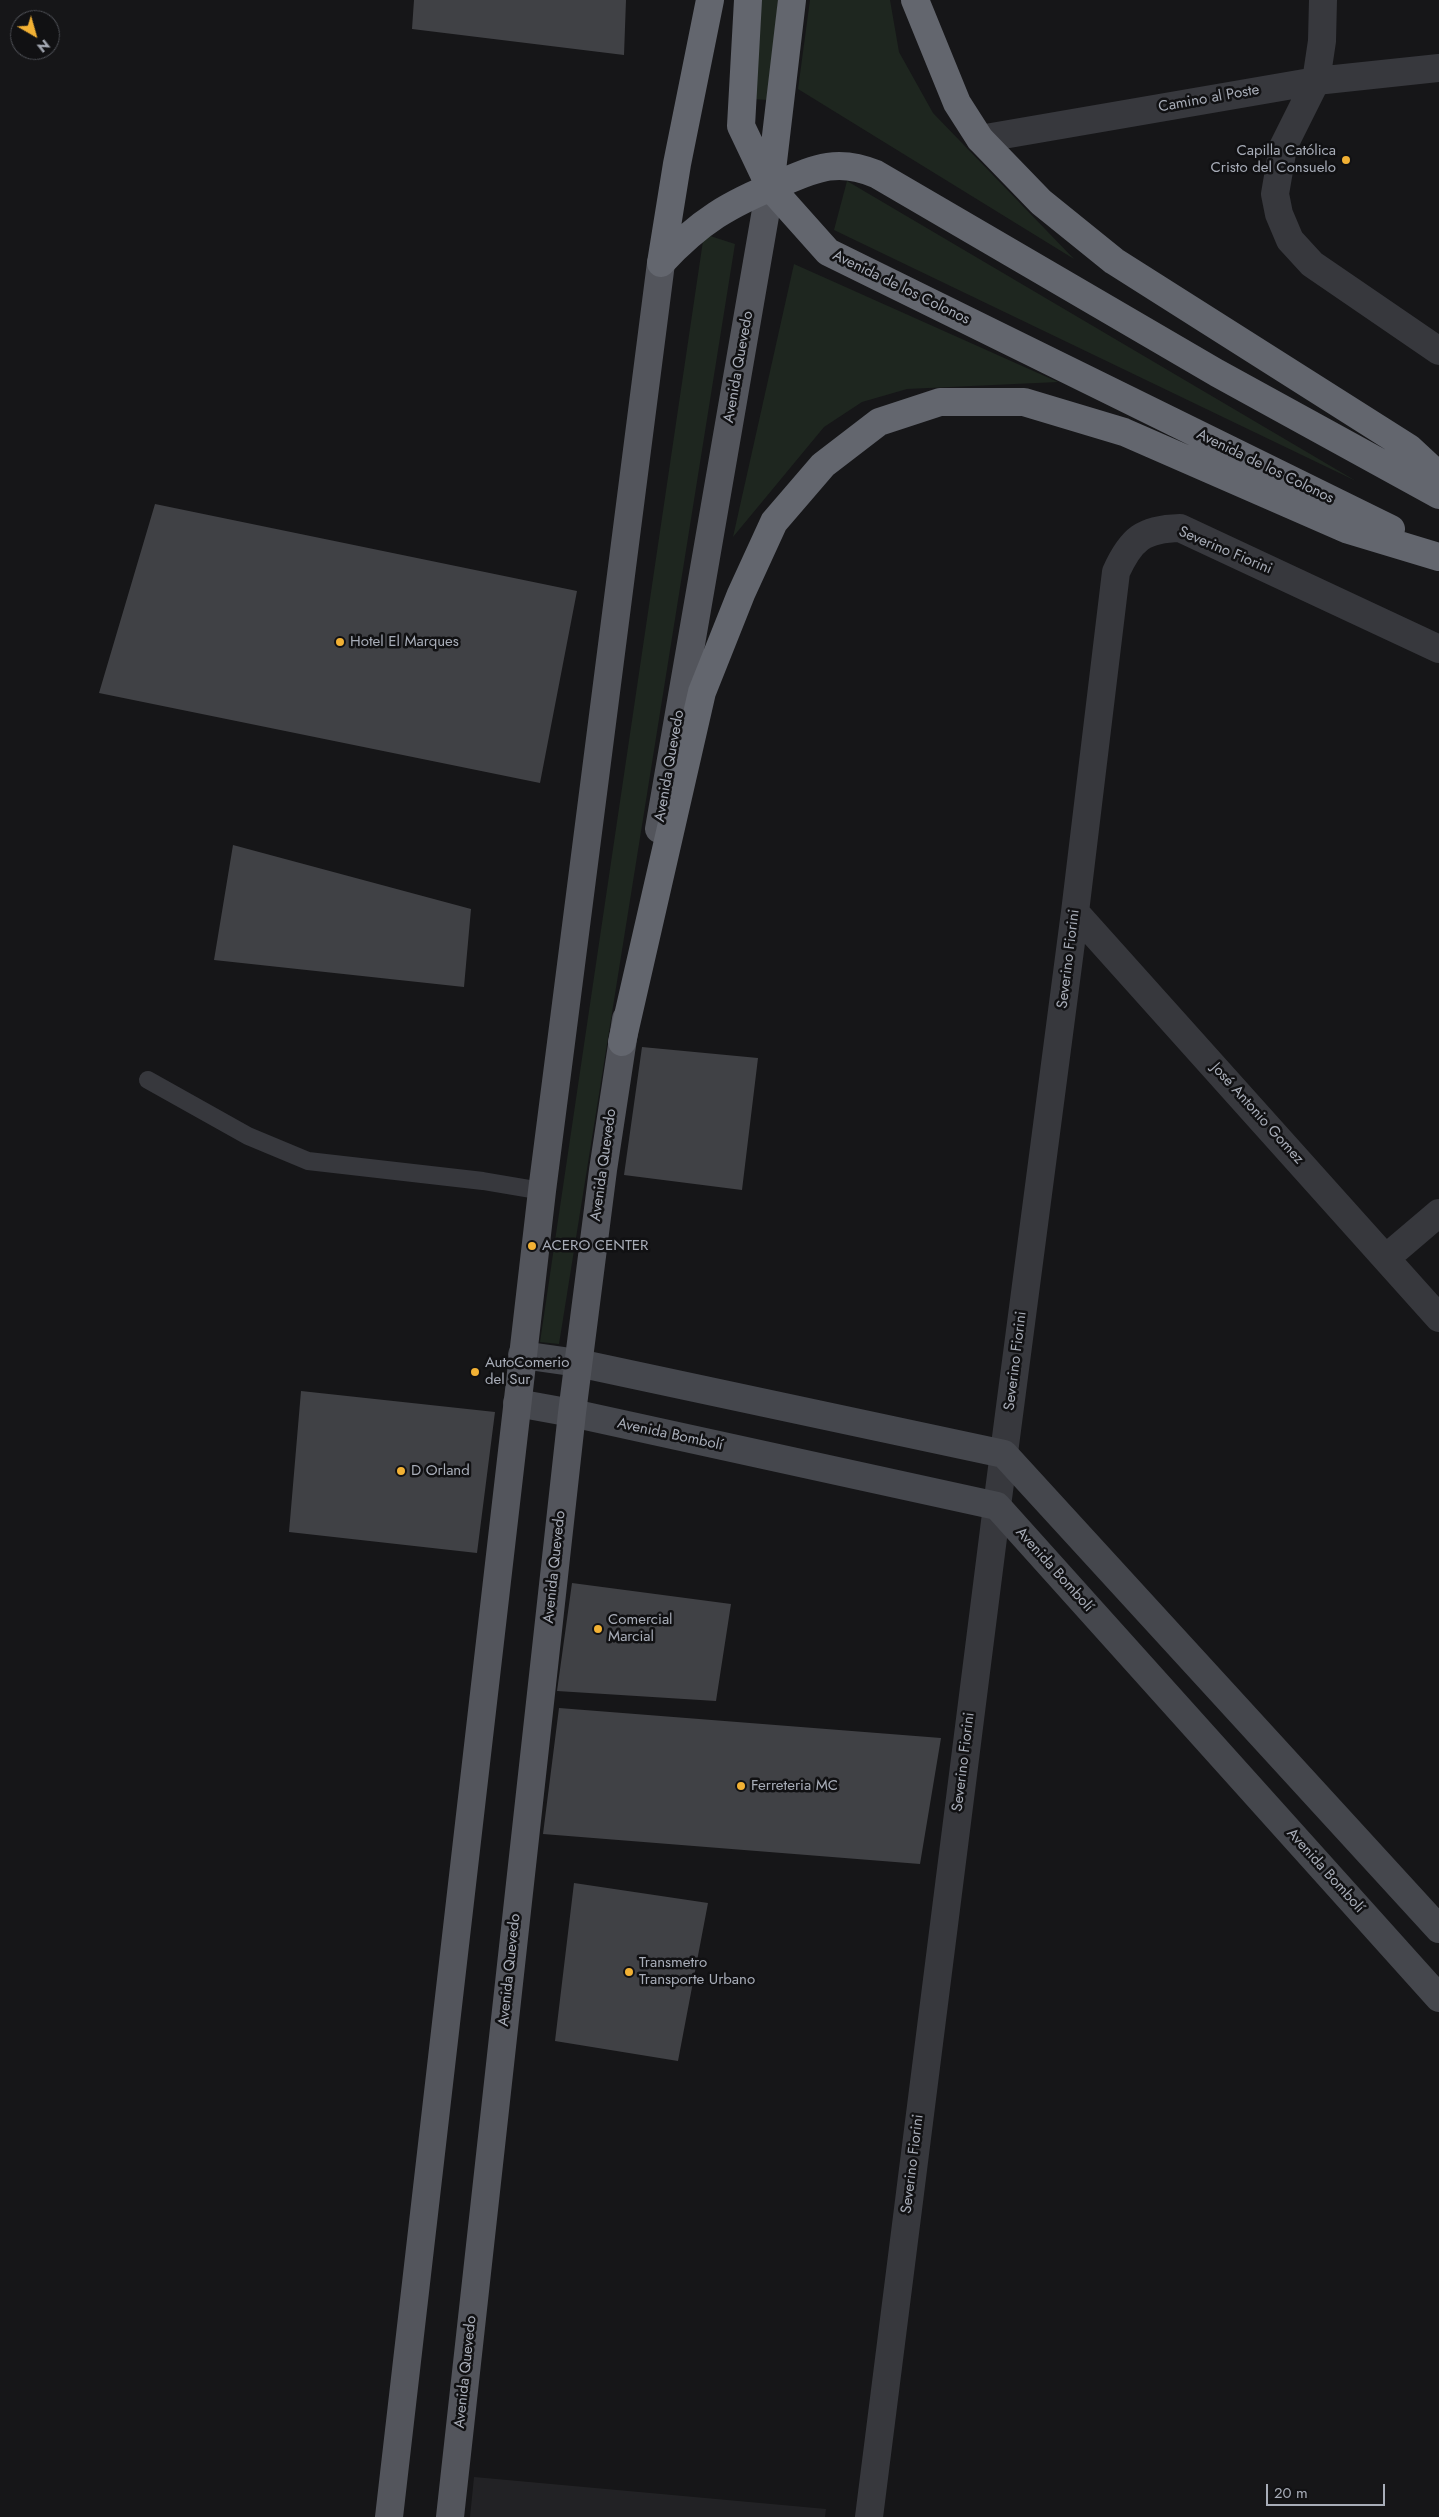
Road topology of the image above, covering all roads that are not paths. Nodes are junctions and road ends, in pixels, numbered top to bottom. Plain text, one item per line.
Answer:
1 (710, 0) edge
2 (748, 0) edge
3 (792, 0) edge
4 (915, 0) edge
5 (1323, 0) edge
6 (1439, 68) edge
7 (1316, 81) junction
8 (980, 139) junction
9 (770, 187) junction
10 (661, 263) junction
11 (1439, 351) edge
12 (1439, 476) edge
13 (1439, 495) edge
14 (1439, 553) edge
15 (1439, 557) edge
16 (1439, 650) edge
17 (1075, 912) junction
18 (622, 1042) junction
19 (148, 1080) dead end
20 (542, 1191) junction
21 (1439, 1213) edge
22 (1386, 1258) junction
23 (1439, 1318) edge
24 (522, 1355) junction
25 (578, 1363) junction
26 (517, 1403) junction
27 (572, 1413) junction
28 (1004, 1454) junction
29 (996, 1506) junction
30 (1439, 1929) edge
31 (1439, 1998) edge
32 (389, 2517) edge
33 (450, 2517) edge
34 (869, 2517) edge

1 - 10 highway
2 - 9 highway, Avenida de los Colonos
3 - 9 highway, Avenida Quevedo
4 - 8 highway
5 - 7 street
6 - 7 street, Camino al Poste
7 - 8 street, Camino al Poste
7 - 11 street
8 - 12 highway
9 - 10 highway
9 - 13 highway
9 - 14 highway, Avenida de los Colonos
9 - 18 main road, Avenida Quevedo
10 - 20 main road
15 - 18 highway
16 - 17 street, Severino Fiorini
17 - 22 street, José Antonio Gomez
17 - 28 street, Severino Fiorini
18 - 25 main road, Avenida Quevedo
19 - 20 lane
20 - 24 main road
21 - 22 street
22 - 23 street, José Antonio Gomez
24 - 25 street
24 - 26 main road
25 - 27 main road, Avenida Quevedo
25 - 28 street
26 - 27 street, Avenida Bombolí
26 - 32 main road
27 - 29 street, Avenida Bombolí
27 - 33 main road, Avenida Quevedo
28 - 29 street, Severino Fiorini
28 - 30 street
29 - 31 street, Avenida Bombolí
29 - 34 street, Severino Fiorini

